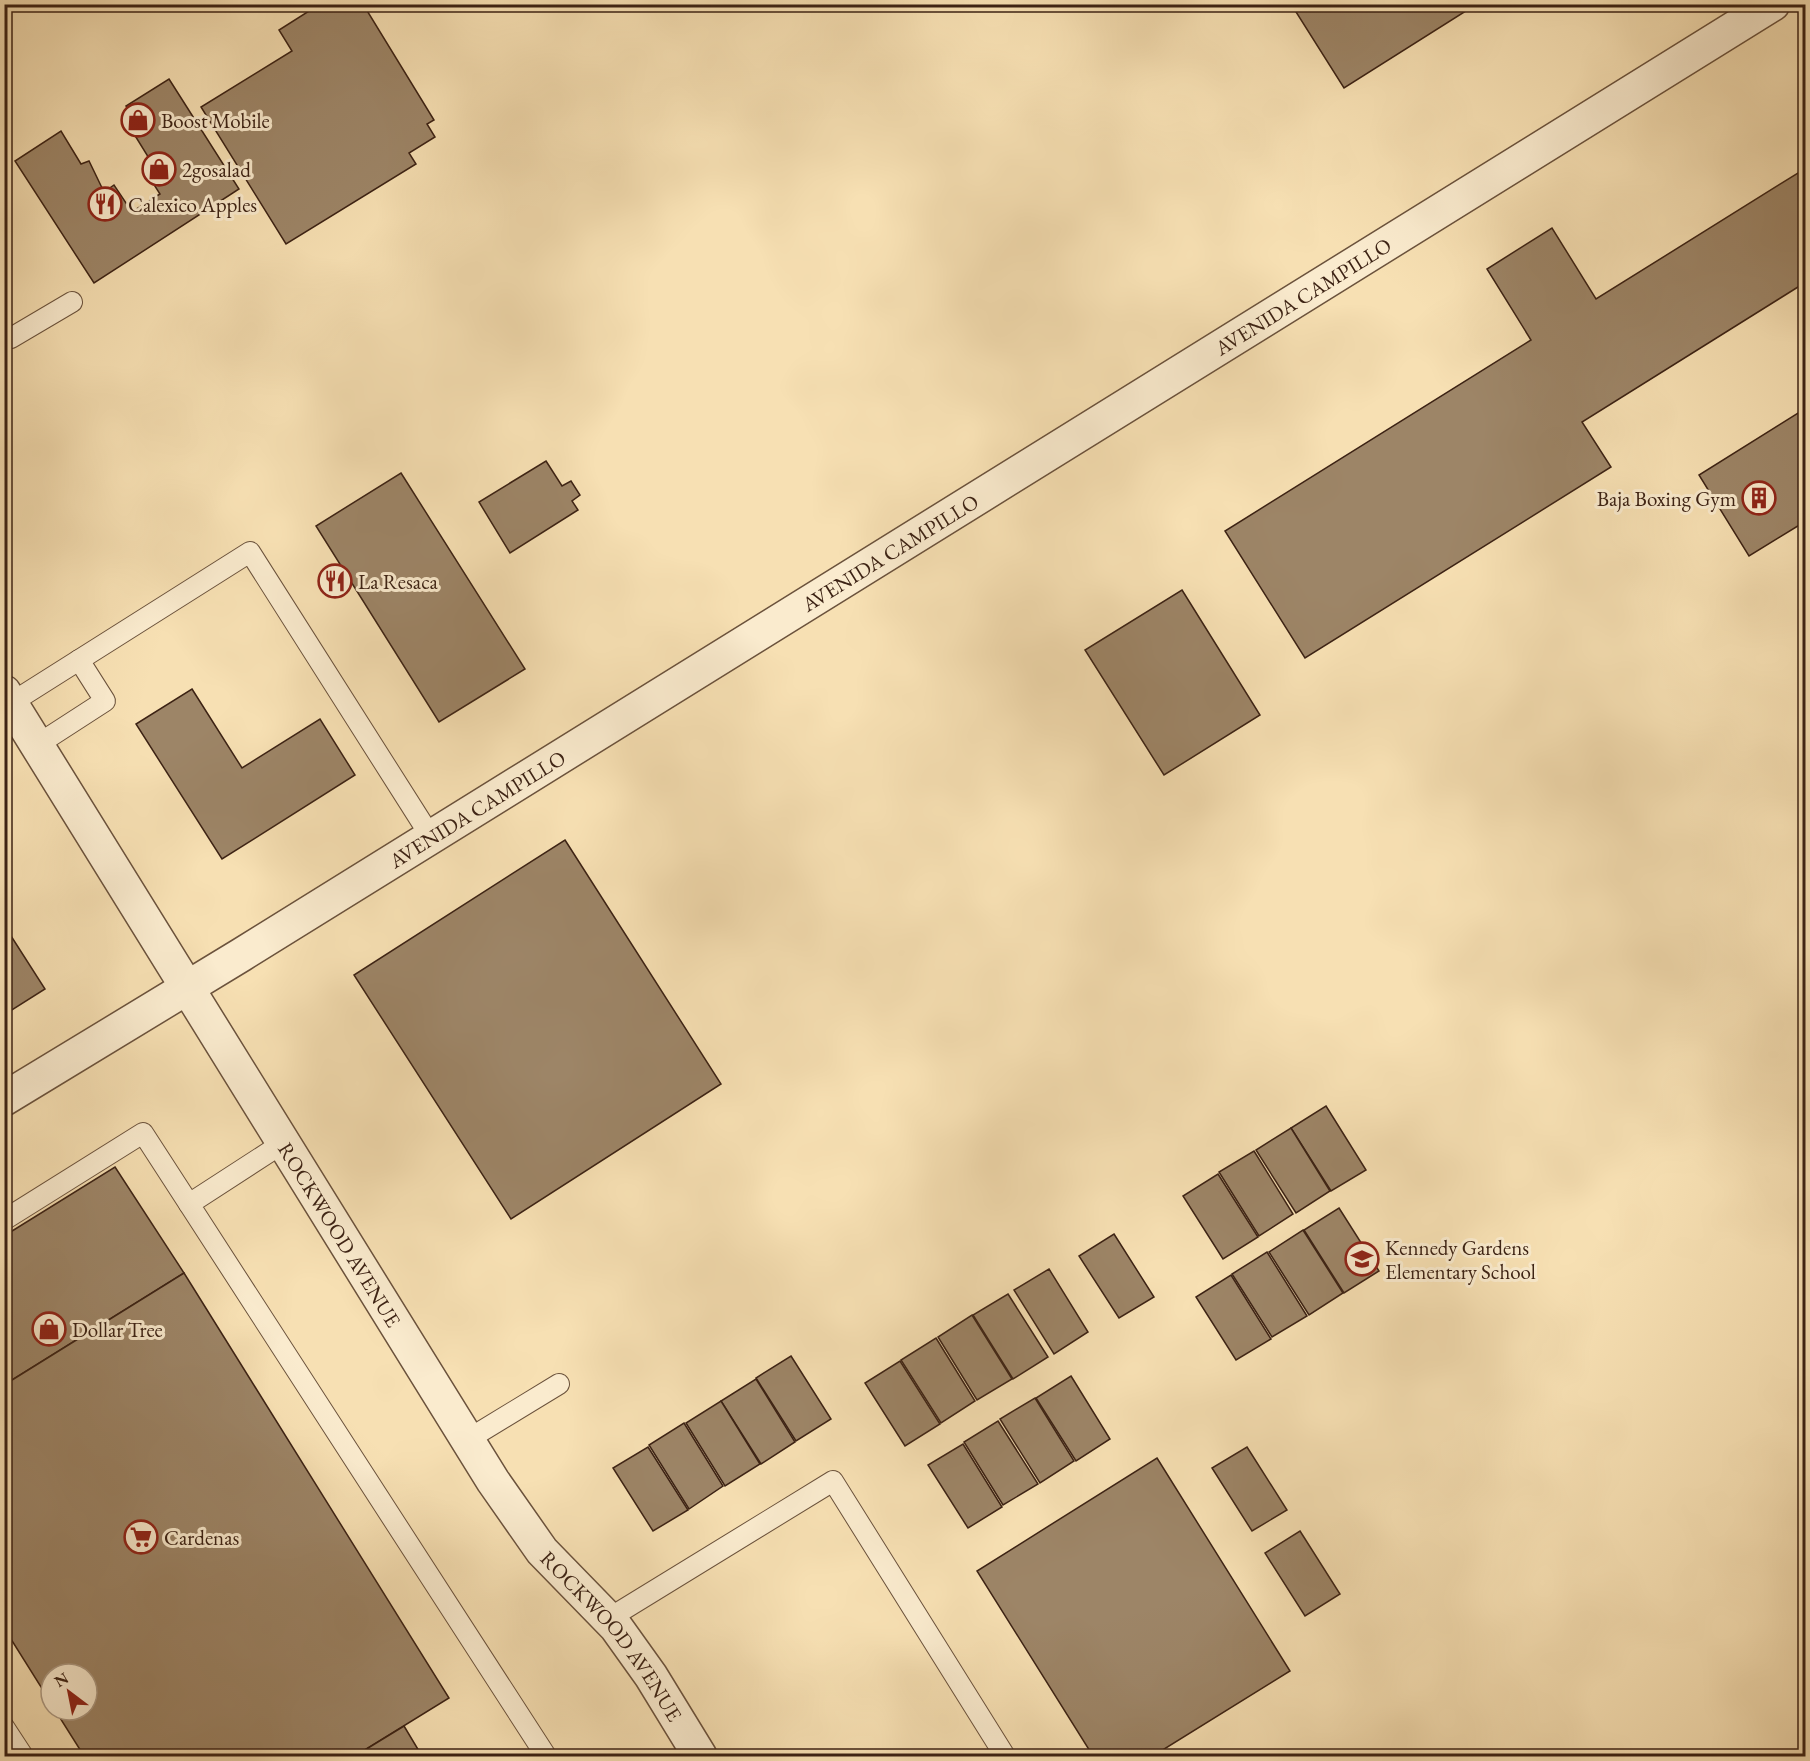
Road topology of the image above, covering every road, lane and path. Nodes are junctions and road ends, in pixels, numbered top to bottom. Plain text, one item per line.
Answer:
1 (1773, 4) edge
2 (72, 302) dead end
3 (4, 339) edge
4 (79, 660) junction
5 (8, 698) edge
6 (38, 745) junction
7 (431, 837) junction
8 (186, 987) junction
9 (4, 1099) edge
10 (283, 1143) junction
11 (189, 1204) junction
12 (4, 1220) edge
13 (559, 1384) dead end
14 (468, 1440) junction
15 (608, 1619) junction
16 (4, 1727) edge
17 (23, 1756) edge
18 (546, 1756) edge
19 (700, 1756) edge
20 (1005, 1756) edge

1 - 7 street, AVENIDA CAMPILLO
2 - 3 lane
4 - 5 lane
4 - 6 lane
4 - 7 lane
5 - 6 street, ROCKWOOD AVENUE
6 - 8 street, ROCKWOOD AVENUE
7 - 8 street, AVENIDA CAMPILLO
8 - 9 street, AVENIDA CAMPILLO
8 - 10 street, ROCKWOOD AVENUE
10 - 11 lane
10 - 14 street, ROCKWOOD AVENUE
11 - 12 lane
11 - 18 lane
13 - 14 lane
14 - 15 street, ROCKWOOD AVENUE
15 - 19 street, ROCKWOOD AVENUE
15 - 20 lane
16 - 17 lane

